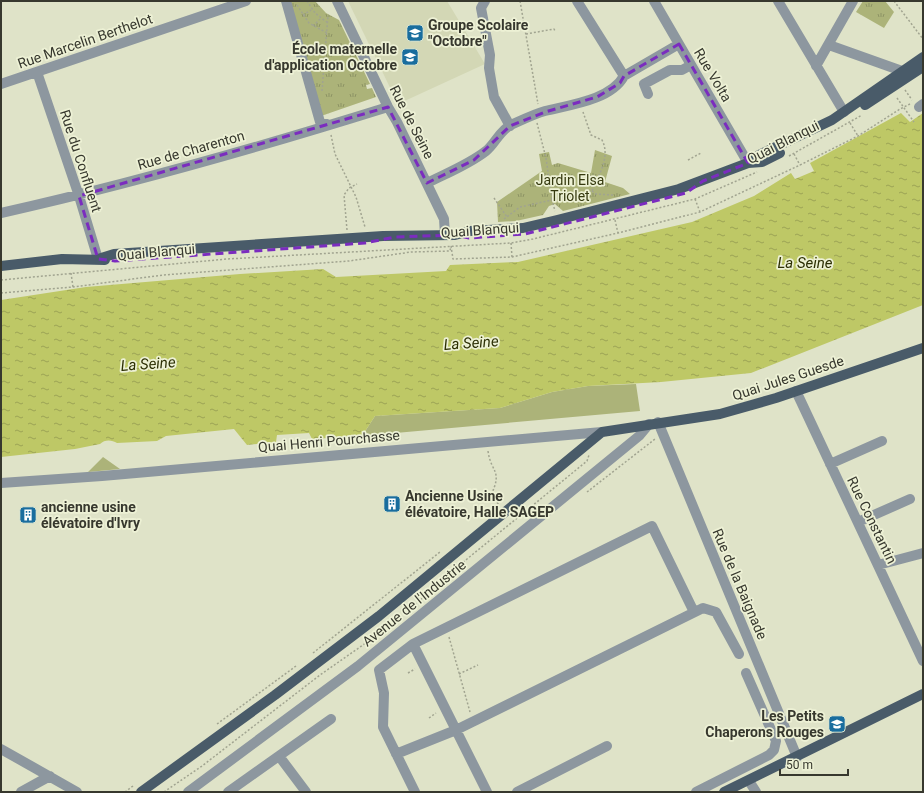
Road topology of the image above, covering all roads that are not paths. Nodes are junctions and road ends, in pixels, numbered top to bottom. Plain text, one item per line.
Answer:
1 (246, 1) edge
2 (291, 1) edge
3 (337, 1) edge
4 (486, 1) edge
5 (577, 1) edge
6 (654, 1) edge
7 (778, 1) edge
8 (853, 1) edge
9 (679, 44) junction
10 (829, 45) junction
11 (923, 57) edge
12 (691, 64) junction
13 (816, 66) junction
14 (923, 67) edge
15 (902, 71) junction
16 (36, 72) junction
17 (624, 76) junction
18 (1, 84) edge
19 (648, 94) dead end
20 (388, 107) junction
21 (844, 112) junction
22 (327, 124) dead end
23 (510, 126) junction
24 (748, 163) junction
25 (427, 183) junction
26 (79, 196) junction
27 (1, 213) edge
28 (450, 235) junction
29 (98, 259) junction
30 (70, 260) junction
31 (1, 266) edge
32 (1, 272) edge
33 (923, 348) edge
34 (796, 391) junction
35 (654, 423) junction
36 (602, 432) junction
37 (882, 441) dead end
38 (830, 464) junction
39 (1, 483) edge
40 (910, 500) dead end
41 (858, 522) junction
42 (923, 553) edge
43 (878, 565) junction
44 (694, 612) junction
45 (413, 644) junction
46 (739, 654) dead end
47 (923, 661) edge
48 (746, 673) dead end
49 (923, 694) edge
50 (331, 719) dead end
51 (456, 730) junction
52 (607, 746) dead end
53 (1, 749) edge
54 (396, 754) junction
55 (280, 756) junction
56 (797, 757) junction
57 (50, 776) junction
58 (749, 781) junction
59 (21, 792) edge
60 (77, 792) edge
61 (141, 792) edge
62 (188, 792) edge
63 (228, 792) edge
64 (306, 792) edge
65 (415, 792) edge
66 (487, 792) edge
67 (517, 792) edge
68 (696, 792) edge
69 (724, 792) edge
70 (756, 792) edge

1 - 16 street, Rue Marcelin Berthelot
2 - 22 street
3 - 20 street, Rue de Seine
4 - 23 street
5 - 17 street
6 - 9 street, Rue Volta
7 - 13 street
8 - 10 street
9 - 12 street, Rue Volta
9 - 17 street
10 - 13 street
10 - 15 street
11 - 15 main road, Quai Blanqui
12 - 19 street
12 - 24 street, Rue Volta
13 - 21 street
14 - 24 main road, Quai Blanqui
15 - 21 main road, Quai Blanqui
16 - 18 street, Rue Marcelin Berthelot
16 - 26 street, Rue du Confluent
17 - 23 street
20 - 25 street, Rue de Seine
20 - 26 street, Rue de Charenton
21 - 24 main road, Quai Blanqui
23 - 25 street
24 - 28 main road, Quai Blanqui
25 - 28 street, Rue de Seine
26 - 27 street, Rue de Charenton
26 - 29 street, Rue du Confluent
28 - 29 main road, Quai Blanqui
29 - 30 main road, Quai Blanqui
30 - 31 main road, Quai Blanqui
30 - 32 main road, Quai Blanqui
33 - 34 main road, Quai Jules Guesde
34 - 35 main road, Quai Jules Guesde
34 - 38 street, Rue Constantin
35 - 36 main road, Quai Henri Pourchasse
35 - 56 street, Rue de la Baignade
35 - 62 street, Avenue de l'Industrie
36 - 39 street, Quai Henri Pourchasse
36 - 61 main road, Avenue de l'Industrie
37 - 38 street
38 - 41 street, Rue Constantin
40 - 41 street
41 - 43 street, Rue Constantin
42 - 43 street
43 - 47 street, Rue Constantin
44 - 45 street
44 - 46 street
44 - 51 street
45 - 51 street
45 - 54 street
48 - 68 street
49 - 56 main road
50 - 55 street
51 - 54 street
51 - 66 street
52 - 67 street
53 - 57 street
54 - 65 street
55 - 63 street
55 - 64 street
56 - 58 main road
57 - 59 street
57 - 60 street
58 - 69 main road
58 - 70 street

